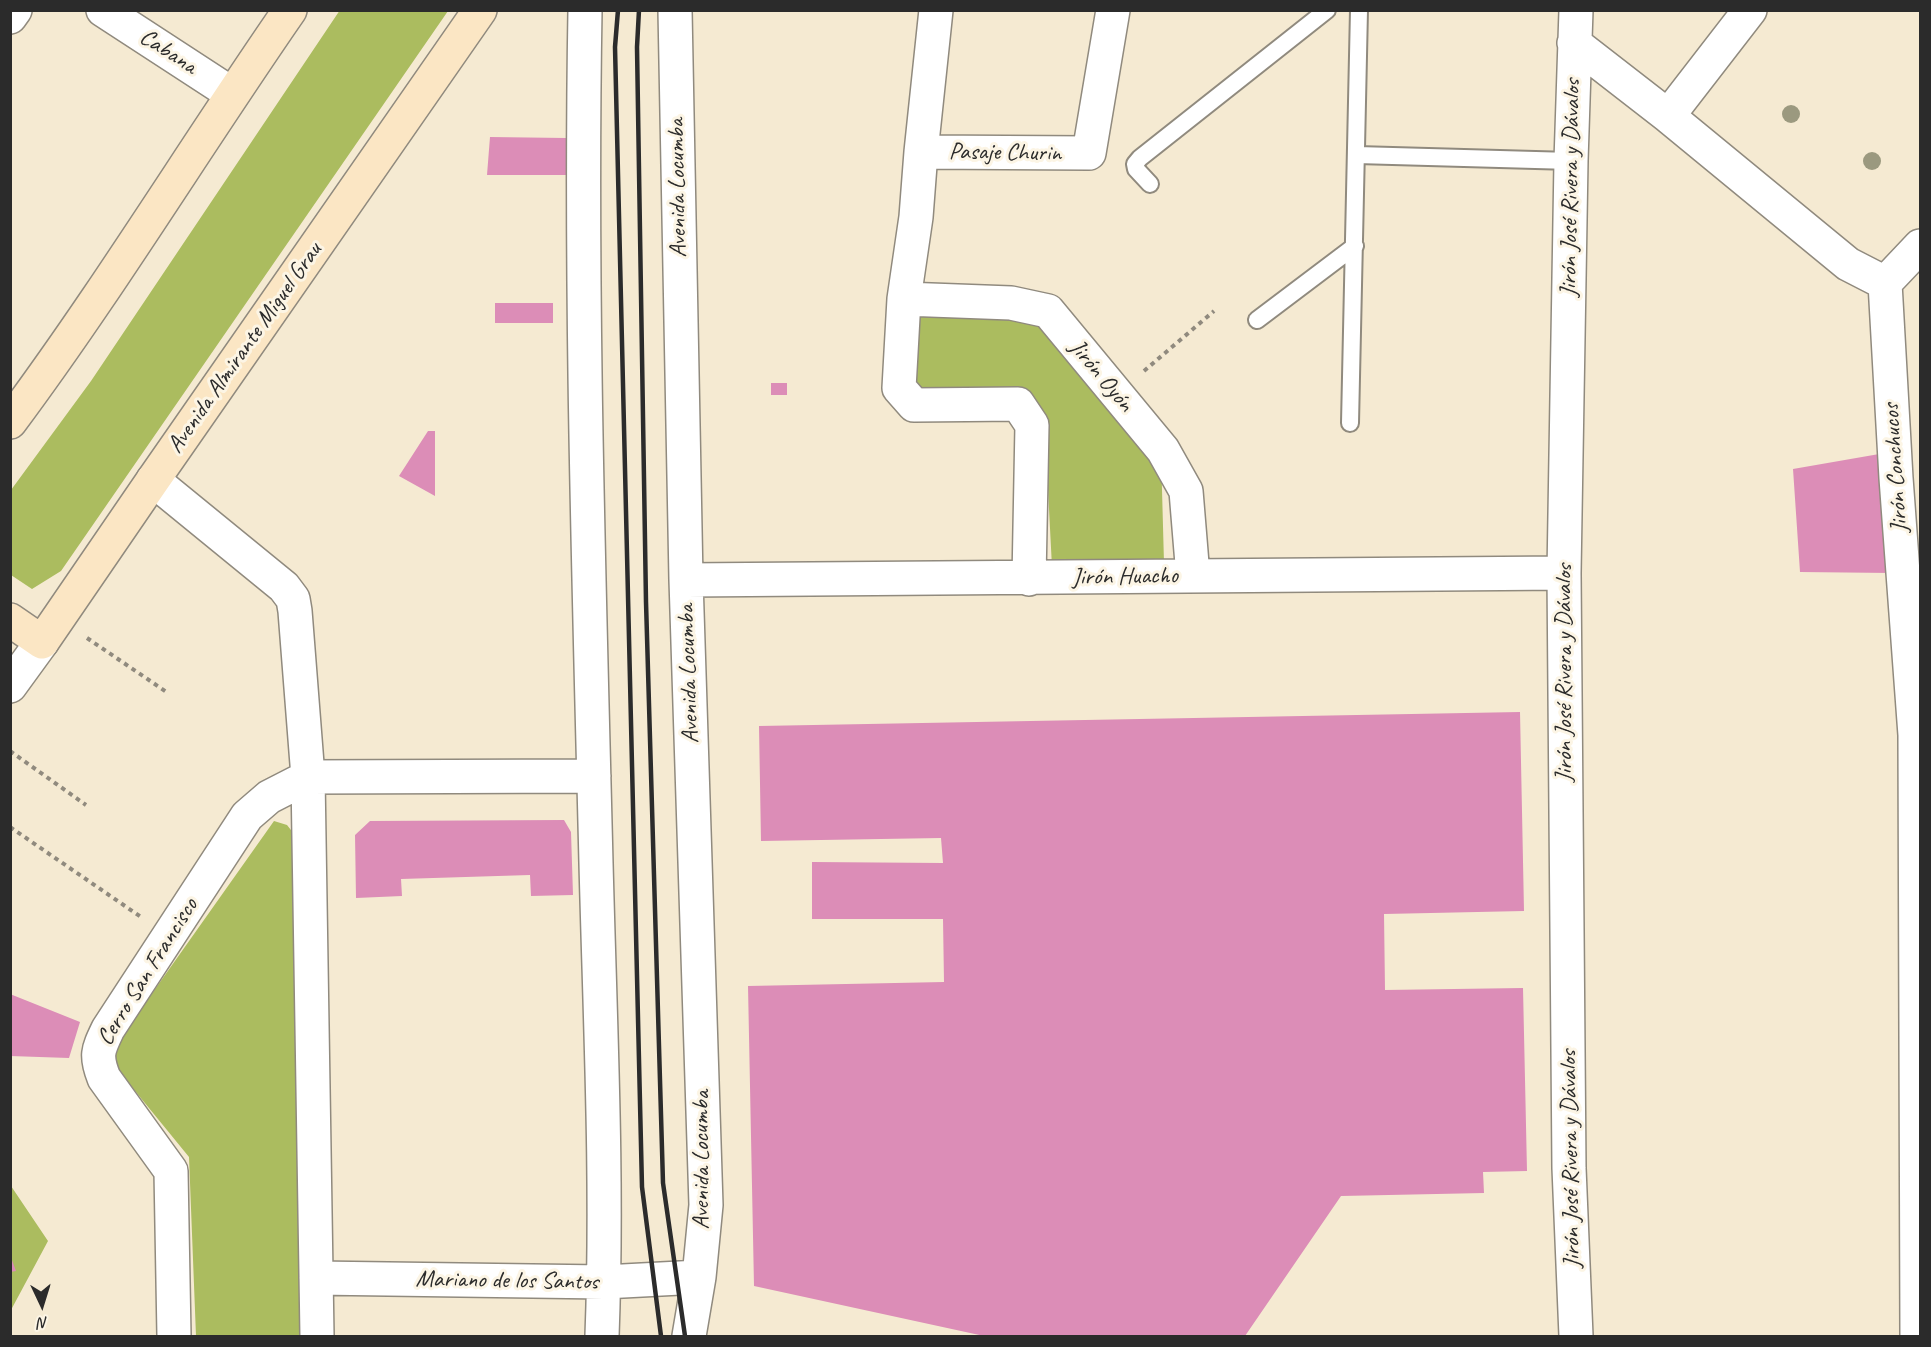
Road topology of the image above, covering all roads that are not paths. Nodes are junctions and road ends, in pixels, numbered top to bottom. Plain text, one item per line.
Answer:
1 (15, 10) edge
2 (103, 10) edge
3 (290, 10) edge
4 (480, 10) edge
5 (585, 10) edge
6 (675, 10) edge
7 (936, 10) edge
8 (1113, 10) edge
9 (1327, 10) edge
10 (1359, 10) edge
11 (1576, 10) edge
12 (1750, 10) edge
13 (10, 17) edge
14 (1574, 43) junction
15 (232, 94) junction
16 (1668, 116) junction
17 (921, 152) junction
18 (1357, 155) junction
19 (1571, 161) junction
20 (1150, 184) dead end
21 (1355, 246) junction
22 (1920, 246) edge
23 (1885, 283) junction
24 (904, 298) junction
25 (1257, 320) dead end
26 (10, 422) edge
27 (1350, 423) dead end
28 (153, 480) junction
29 (1564, 573) junction
30 (1193, 576) junction
31 (1029, 579) junction
32 (686, 580) junction
33 (10, 620) edge
34 (50, 631) junction
35 (10, 686) edge
36 (1918, 734) edge
37 (594, 776) junction
38 (308, 777) junction
39 (699, 1277) junction
40 (316, 1278) junction
41 (604, 1282) junction
42 (174, 1336) edge
43 (317, 1336) edge
44 (602, 1336) edge
45 (689, 1336) edge
46 (1576, 1336) edge
47 (1917, 1336) edge

1 - 13 street
2 - 15 street, Cabana
3 - 15 main road
4 - 28 main road, Avenida Almirante Miguel Grau
5 - 37 street
6 - 32 street, Avenida Locumba
7 - 17 street
8 - 17 street, Pasaje Churin
9 - 20 lane
10 - 18 lane
11 - 14 street, Jirón José Rivera y Dávalos
12 - 16 street
14 - 16 street
14 - 19 street, Jirón José Rivera y Dávalos
15 - 26 main road
16 - 23 street
17 - 24 street
18 - 19 lane
18 - 21 lane
19 - 29 street, Jirón José Rivera y Dávalos
21 - 25 lane
21 - 27 lane
22 - 23 street
23 - 36 street, Jirón Conchucos
24 - 30 street, Jirón Oyón
24 - 31 street
28 - 34 main road, Avenida Almirante Miguel Grau
28 - 38 street
29 - 30 street, Jirón Huacho
29 - 46 street, Jirón José Rivera y Dávalos
30 - 31 street, Jirón Huacho
31 - 32 street, Jirón Huacho
32 - 39 street, Avenida Locumba
33 - 34 main road
34 - 35 street, Avenida Almirante Miguel Grau
36 - 47 street, Jirón Conchucos
37 - 38 street, Cerro San Francisco
37 - 41 street
38 - 40 street
38 - 42 street, Cerro San Francisco
39 - 41 street, Mariano de los Santos
39 - 45 street, Avenida Locumba
40 - 41 street, Mariano de los Santos
40 - 43 street
41 - 44 street

